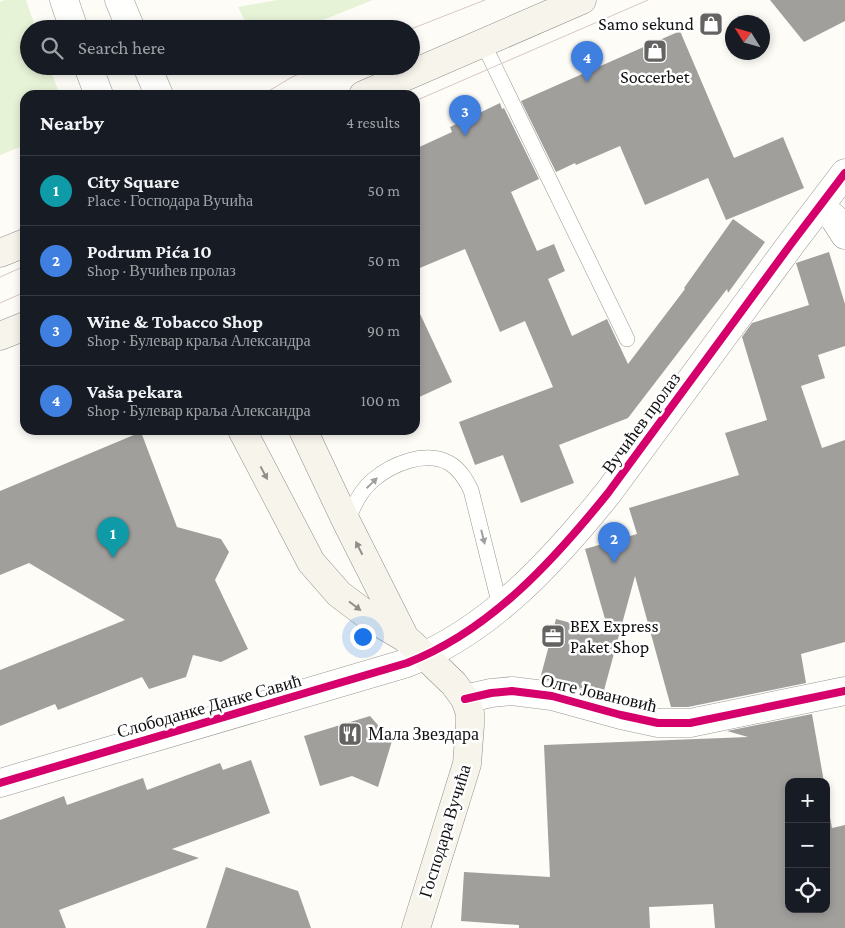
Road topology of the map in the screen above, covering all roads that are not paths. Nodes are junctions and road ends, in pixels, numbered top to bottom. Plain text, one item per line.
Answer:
1 (64, 0) edge
2 (119, 0) edge
3 (582, 0) edge
4 (71, 20) edge
5 (127, 20) edge
6 (483, 43) junction
7 (420, 70) edge
8 (91, 75) edge
9 (151, 75) edge
10 (409, 75) edge
11 (97, 90) edge
12 (157, 90) edge
13 (375, 90) edge
14 (845, 174) edge
15 (820, 206) junction
16 (845, 235) edge
17 (20, 245) edge
18 (0, 253) edge
19 (20, 328) edge
20 (0, 336) edge
21 (627, 340) dead end
22 (245, 435) edge
23 (305, 435) edge
24 (347, 523) junction
25 (500, 606) junction
26 (405, 638) junction
27 (426, 656) junction
28 (845, 691) edge
29 (465, 699) junction
30 (0, 782) edge
31 (416, 928) edge

1 - 4 street
2 - 5 street
3 - 6 main road
6 - 7 main road
6 - 21 lane
8 - 11 street
9 - 12 street
10 - 13 main road
14 - 15 street, Вучићев пролаз
15 - 16 street
15 - 25 street, Вучићев пролаз
17 - 18 main road
19 - 20 main road
22 -> 26 main road, Господара Вучића
23 - 24 main road, Господара Вучића
24 -> 25 lane
26 -> 24 main road, Господара Вучића
25 - 27 street, Вучићев пролаз
26 - 27 main road, Господара Вучића
27 - 29 main road, Господара Вучића
27 - 30 street, Слободанке Данке Савић
28 - 29 street, Олге Јовановић
29 - 31 main road, Господара Вучића

